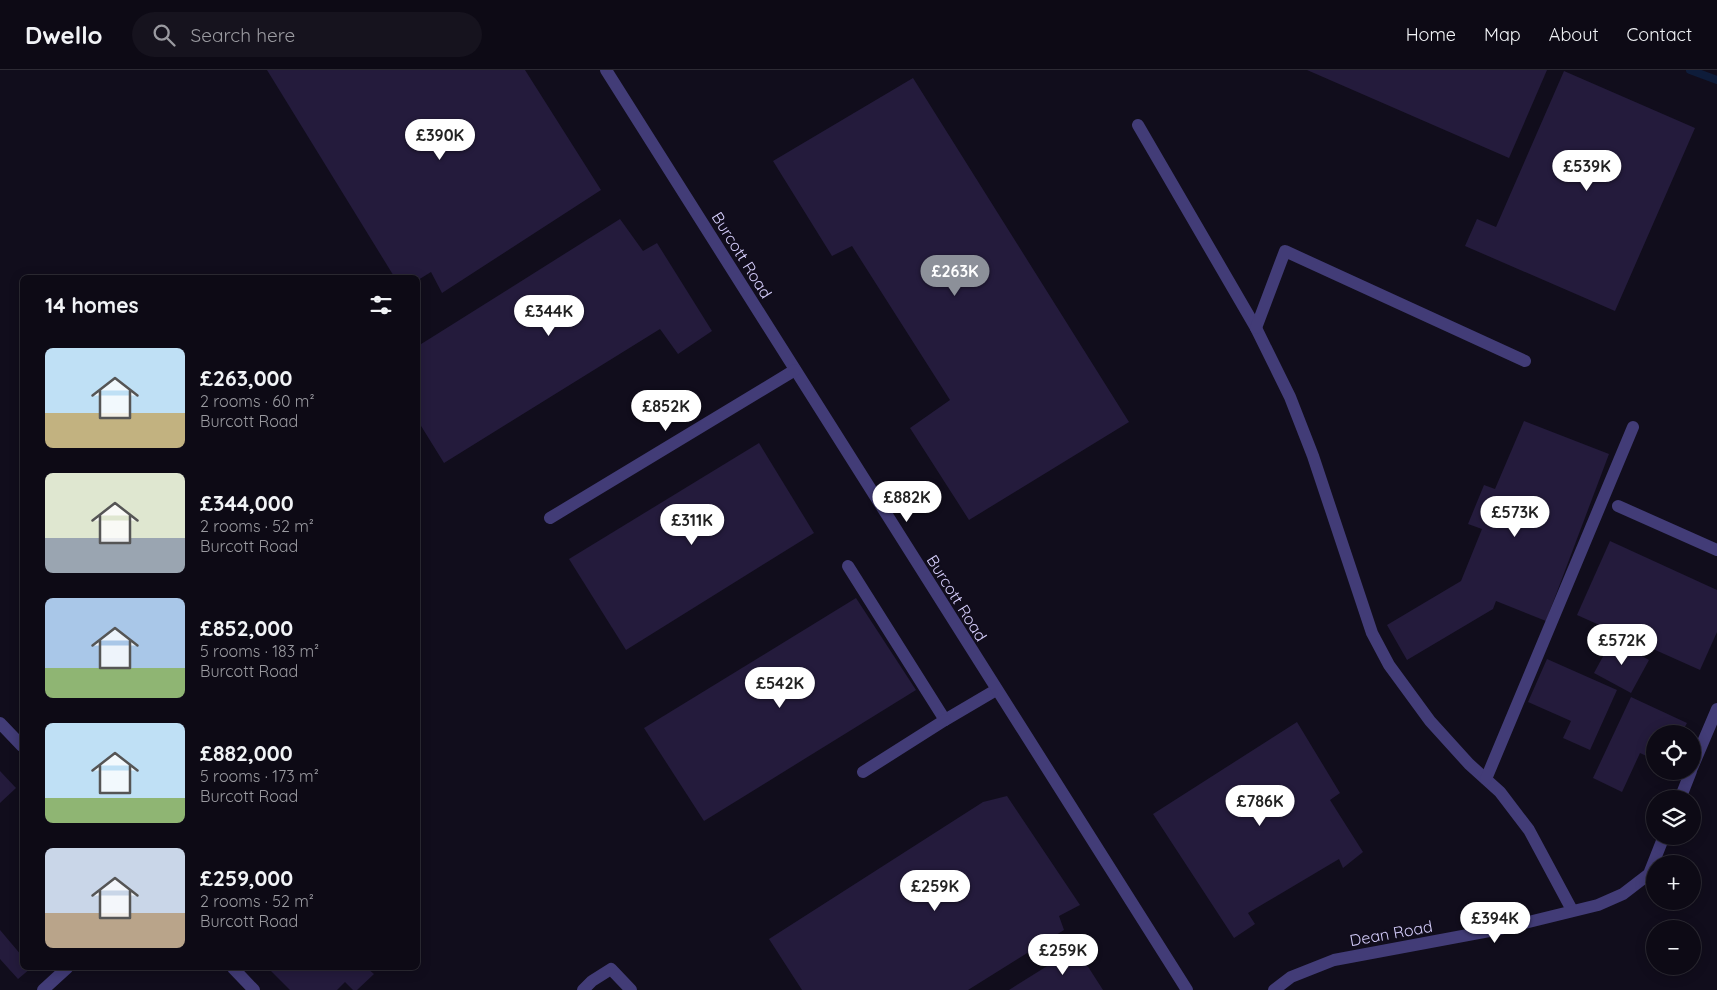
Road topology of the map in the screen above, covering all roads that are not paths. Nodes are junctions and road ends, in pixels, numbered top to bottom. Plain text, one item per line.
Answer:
1 (606, 70) edge
2 (1138, 125) dead end
3 (1256, 328) junction
4 (1524, 361) dead end
5 (795, 370) junction
6 (1633, 427) dead end
7 (1618, 506) dead end
8 (550, 518) dead end
9 (1717, 550) edge
10 (848, 566) dead end
11 (996, 690) junction
12 (1717, 709) edge
13 (946, 720) junction
14 (0, 723) edge
15 (20, 744) edge
16 (1701, 748) edge
17 (863, 772) dead end
18 (1486, 779) junction
19 (1660, 845) edge
20 (1572, 910) junction
21 (65, 970) edge
22 (234, 970) edge
23 (43, 990) edge
24 (254, 990) edge
25 (583, 990) edge
26 (631, 990) edge
27 (1187, 990) edge
28 (1274, 990) edge

1 - 5 street, Burcott Road
2 - 3 street
3 - 4 street
3 - 18 street
5 - 8 street
5 - 11 street, Burcott Road
6 - 18 street
7 - 9 street
10 - 13 street
11 - 13 street
11 - 27 street, Burcott Road
12 - 16 street
13 - 17 street
14 - 15 street
18 - 20 street
19 - 20 street, Dean Road
20 - 28 street, Dean Road
21 - 23 street
22 - 24 street
25 - 26 street

